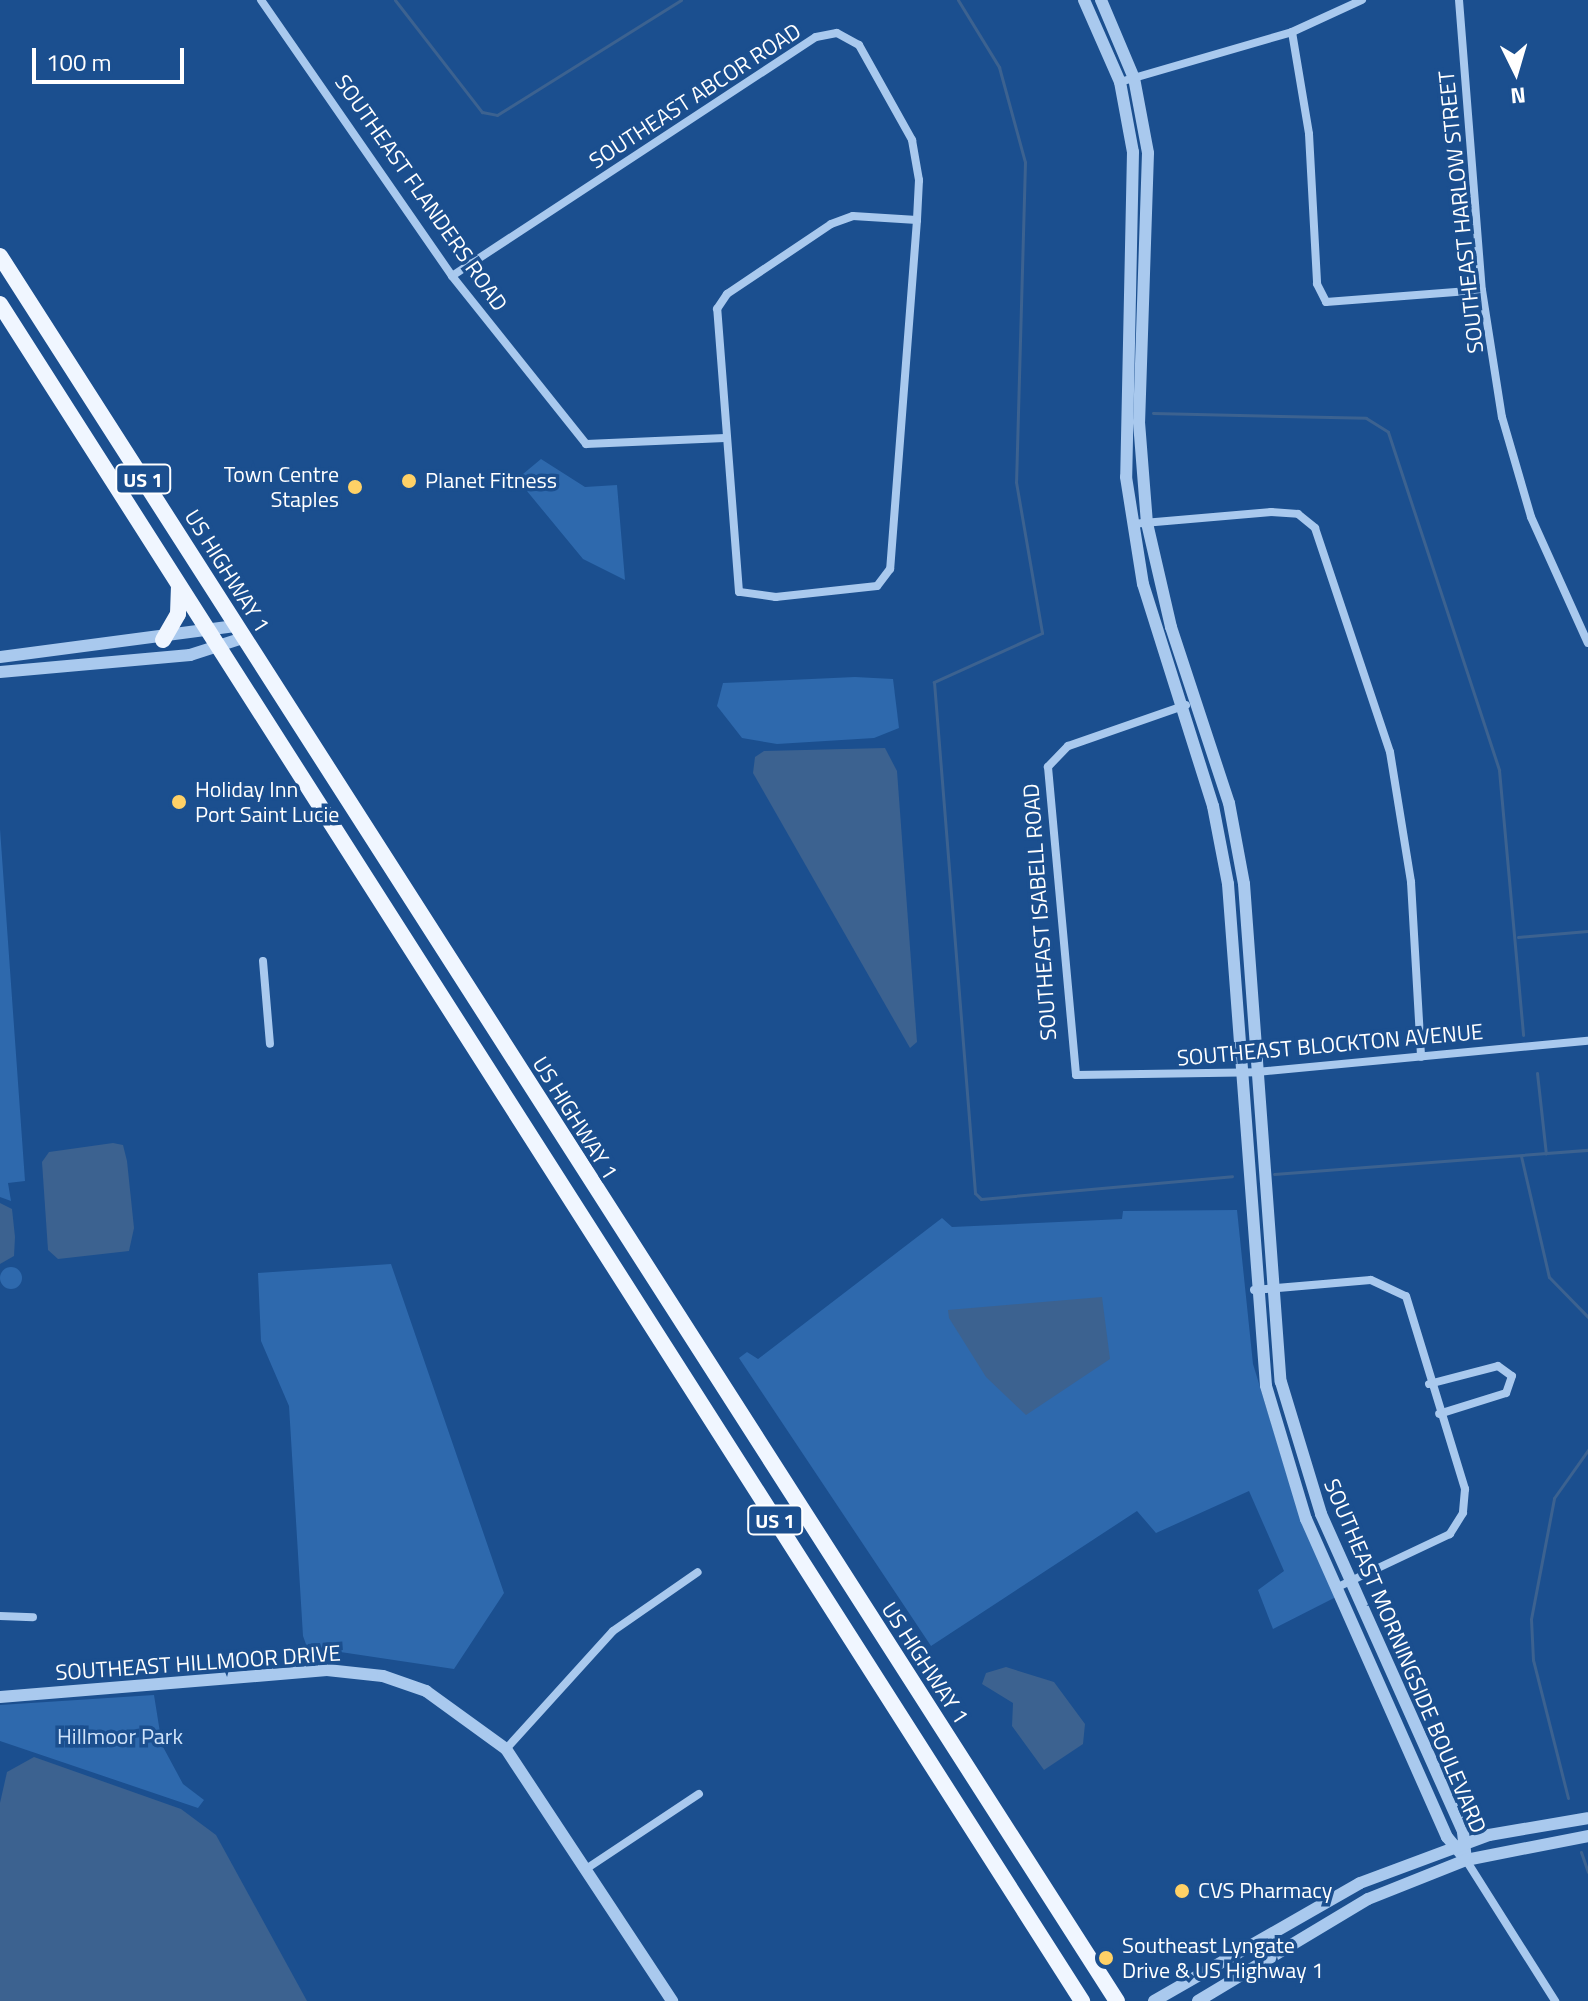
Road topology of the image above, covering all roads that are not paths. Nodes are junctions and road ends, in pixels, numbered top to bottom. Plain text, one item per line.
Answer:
1 (261, 0) edge
2 (1084, 0) edge
3 (1101, 0) edge
4 (1362, 0) edge
5 (1459, 0) edge
6 (1292, 32) junction
7 (1134, 78) junction
8 (1120, 82) junction
9 (917, 220) junction
10 (1136, 223) junction
11 (1151, 226) junction
12 (0, 256) edge
13 (452, 276) junction
14 (1482, 290) junction
15 (0, 304) edge
16 (1127, 373) junction
17 (1142, 375) junction
18 (725, 438) junction
19 (1147, 523) junction
20 (1132, 524) junction
21 (179, 586) junction
22 (240, 632) junction
23 (163, 640) junction
24 (213, 642) junction
25 (1588, 643) edge
26 (0, 657) edge
27 (0, 672) edge
28 (1198, 702) junction
29 (1181, 707) junction
30 (263, 961) dead end
31 (443, 1000) junction
32 (483, 1013) junction
33 (468, 1039) junction
34 (1588, 1041) edge
35 (270, 1044) dead end
36 (508, 1054) junction
37 (1421, 1057) junction
38 (1257, 1072) junction
39 (1241, 1073) junction
40 (1076, 1075) joint
41 (1270, 1289) junction
42 (1253, 1290) junction
43 (1429, 1384) junction
44 (1439, 1414) junction
45 (1295, 1435) junction
46 (1280, 1439) junction
47 (774, 1518) junction
48 (810, 1526) junction
49 (790, 1544) junction
50 (833, 1561) junction
51 (698, 1572) dead end
52 (1352, 1582) junction
53 (1338, 1587) junction
54 (0, 1616) edge
55 (33, 1617) dead end
56 (0, 1697) edge
57 (1410, 1712) junction
58 (1395, 1718) junction
59 (506, 1749) junction
60 (699, 1794) dead end
61 (1588, 1818) edge
62 (1588, 1836) edge
63 (1461, 1844) junction
64 (1466, 1860) junction
65 (589, 1867) junction
66 (672, 2001) edge
67 (1082, 2001) edge
68 (1117, 2001) edge
69 (1154, 2001) edge
70 (1198, 2001) edge
71 (1555, 2001) edge

1 - 13 street, SOUTHEAST FLANDERS ROAD
2 - 8 street, SOUTHEAST MORNINGSIDE BOULEVARD
3 - 7 street, SOUTHEAST MORNINGSIDE BOULEVARD
4 - 6 street
5 - 14 street, SOUTHEAST HARLOW STREET
6 - 7 street
6 - 14 street
7 - 8 street
7 - 11 street, SOUTHEAST MORNINGSIDE BOULEVARD
8 - 10 street, SOUTHEAST MORNINGSIDE BOULEVARD
9 - 13 street, SOUTHEAST ABCOR ROAD
9 - 18 street
9 - 18 street, SOUTHEAST ABCOR ROAD
10 - 11 street
10 - 16 street, SOUTHEAST MORNINGSIDE BOULEVARD
11 - 17 street, SOUTHEAST MORNINGSIDE BOULEVARD
12 - 22 main road, US HIGHWAY 1 / US 1
13 - 18 street, SOUTHEAST FLANDERS ROAD
14 - 25 street, SOUTHEAST HARLOW STREET
15 - 21 main road, US 1
16 - 17 street
16 - 20 street, SOUTHEAST MORNINGSIDE BOULEVARD
17 - 19 street, SOUTHEAST MORNINGSIDE BOULEVARD
19 - 20 street
19 - 28 street, SOUTHEAST MORNINGSIDE BOULEVARD
19 - 37 street
20 - 29 street, SOUTHEAST MORNINGSIDE BOULEVARD
21 - 23 main road
21 - 24 main road, US 1
22 - 24 street
22 - 32 main road, US HIGHWAY 1 / US 1
23 - 24 street
23 - 26 street
24 - 27 street
24 - 31 main road, US 1
28 - 29 street, SOUTHEAST ISABELL ROAD
28 - 38 street, SOUTHEAST MORNINGSIDE BOULEVARD
29 - 39 street, SOUTHEAST MORNINGSIDE BOULEVARD
29 - 40 street, SOUTHEAST ISABELL ROAD
30 - 35 street
31 - 32 main road
31 - 33 main road, US 1
32 - 36 main road, US HIGHWAY 1 / US 1
33 - 36 main road
33 - 47 main road, US 1
34 - 37 street, SOUTHEAST BLOCKTON AVENUE
36 - 48 main road, US HIGHWAY 1 / US 1
37 - 38 street, SOUTHEAST BLOCKTON AVENUE
38 - 39 street, SOUTHEAST BLOCKTON AVENUE
38 - 41 street, SOUTHEAST MORNINGSIDE BOULEVARD
39 - 40 street, SOUTHEAST BLOCKTON AVENUE
39 - 42 street, SOUTHEAST MORNINGSIDE BOULEVARD
41 - 42 street
41 - 43 street
41 - 45 street, SOUTHEAST MORNINGSIDE BOULEVARD
42 - 46 street, SOUTHEAST MORNINGSIDE BOULEVARD
43 - 44 street
43 - 44 street
44 - 52 street
45 - 46 street
45 - 52 street, SOUTHEAST MORNINGSIDE BOULEVARD
46 - 53 street, SOUTHEAST MORNINGSIDE BOULEVARD
47 - 48 main road
47 - 49 main road, US 1
48 - 50 main road, US HIGHWAY 1 / US 1
49 - 50 main road
49 - 67 main road, US 1
50 - 68 main road, US HIGHWAY 1 / US 1
51 - 59 street
52 - 53 street
52 - 57 street, SOUTHEAST MORNINGSIDE BOULEVARD
53 - 58 street, SOUTHEAST MORNINGSIDE BOULEVARD
54 - 55 street
56 - 59 street, SOUTHEAST HILLMOOR DRIVE
57 - 58 street
57 - 63 street, SOUTHEAST MORNINGSIDE BOULEVARD
58 - 63 street, SOUTHEAST MORNINGSIDE BOULEVARD
59 - 65 street, SOUTHEAST HILLMOOR DRIVE
60 - 65 street
61 - 63 street
62 - 64 street
63 - 64 street, SOUTHEAST MORNINGSIDE BOULEVARD
63 - 69 street
64 - 70 street
64 - 71 street
65 - 66 street, SOUTHEAST HILLMOOR DRIVE

